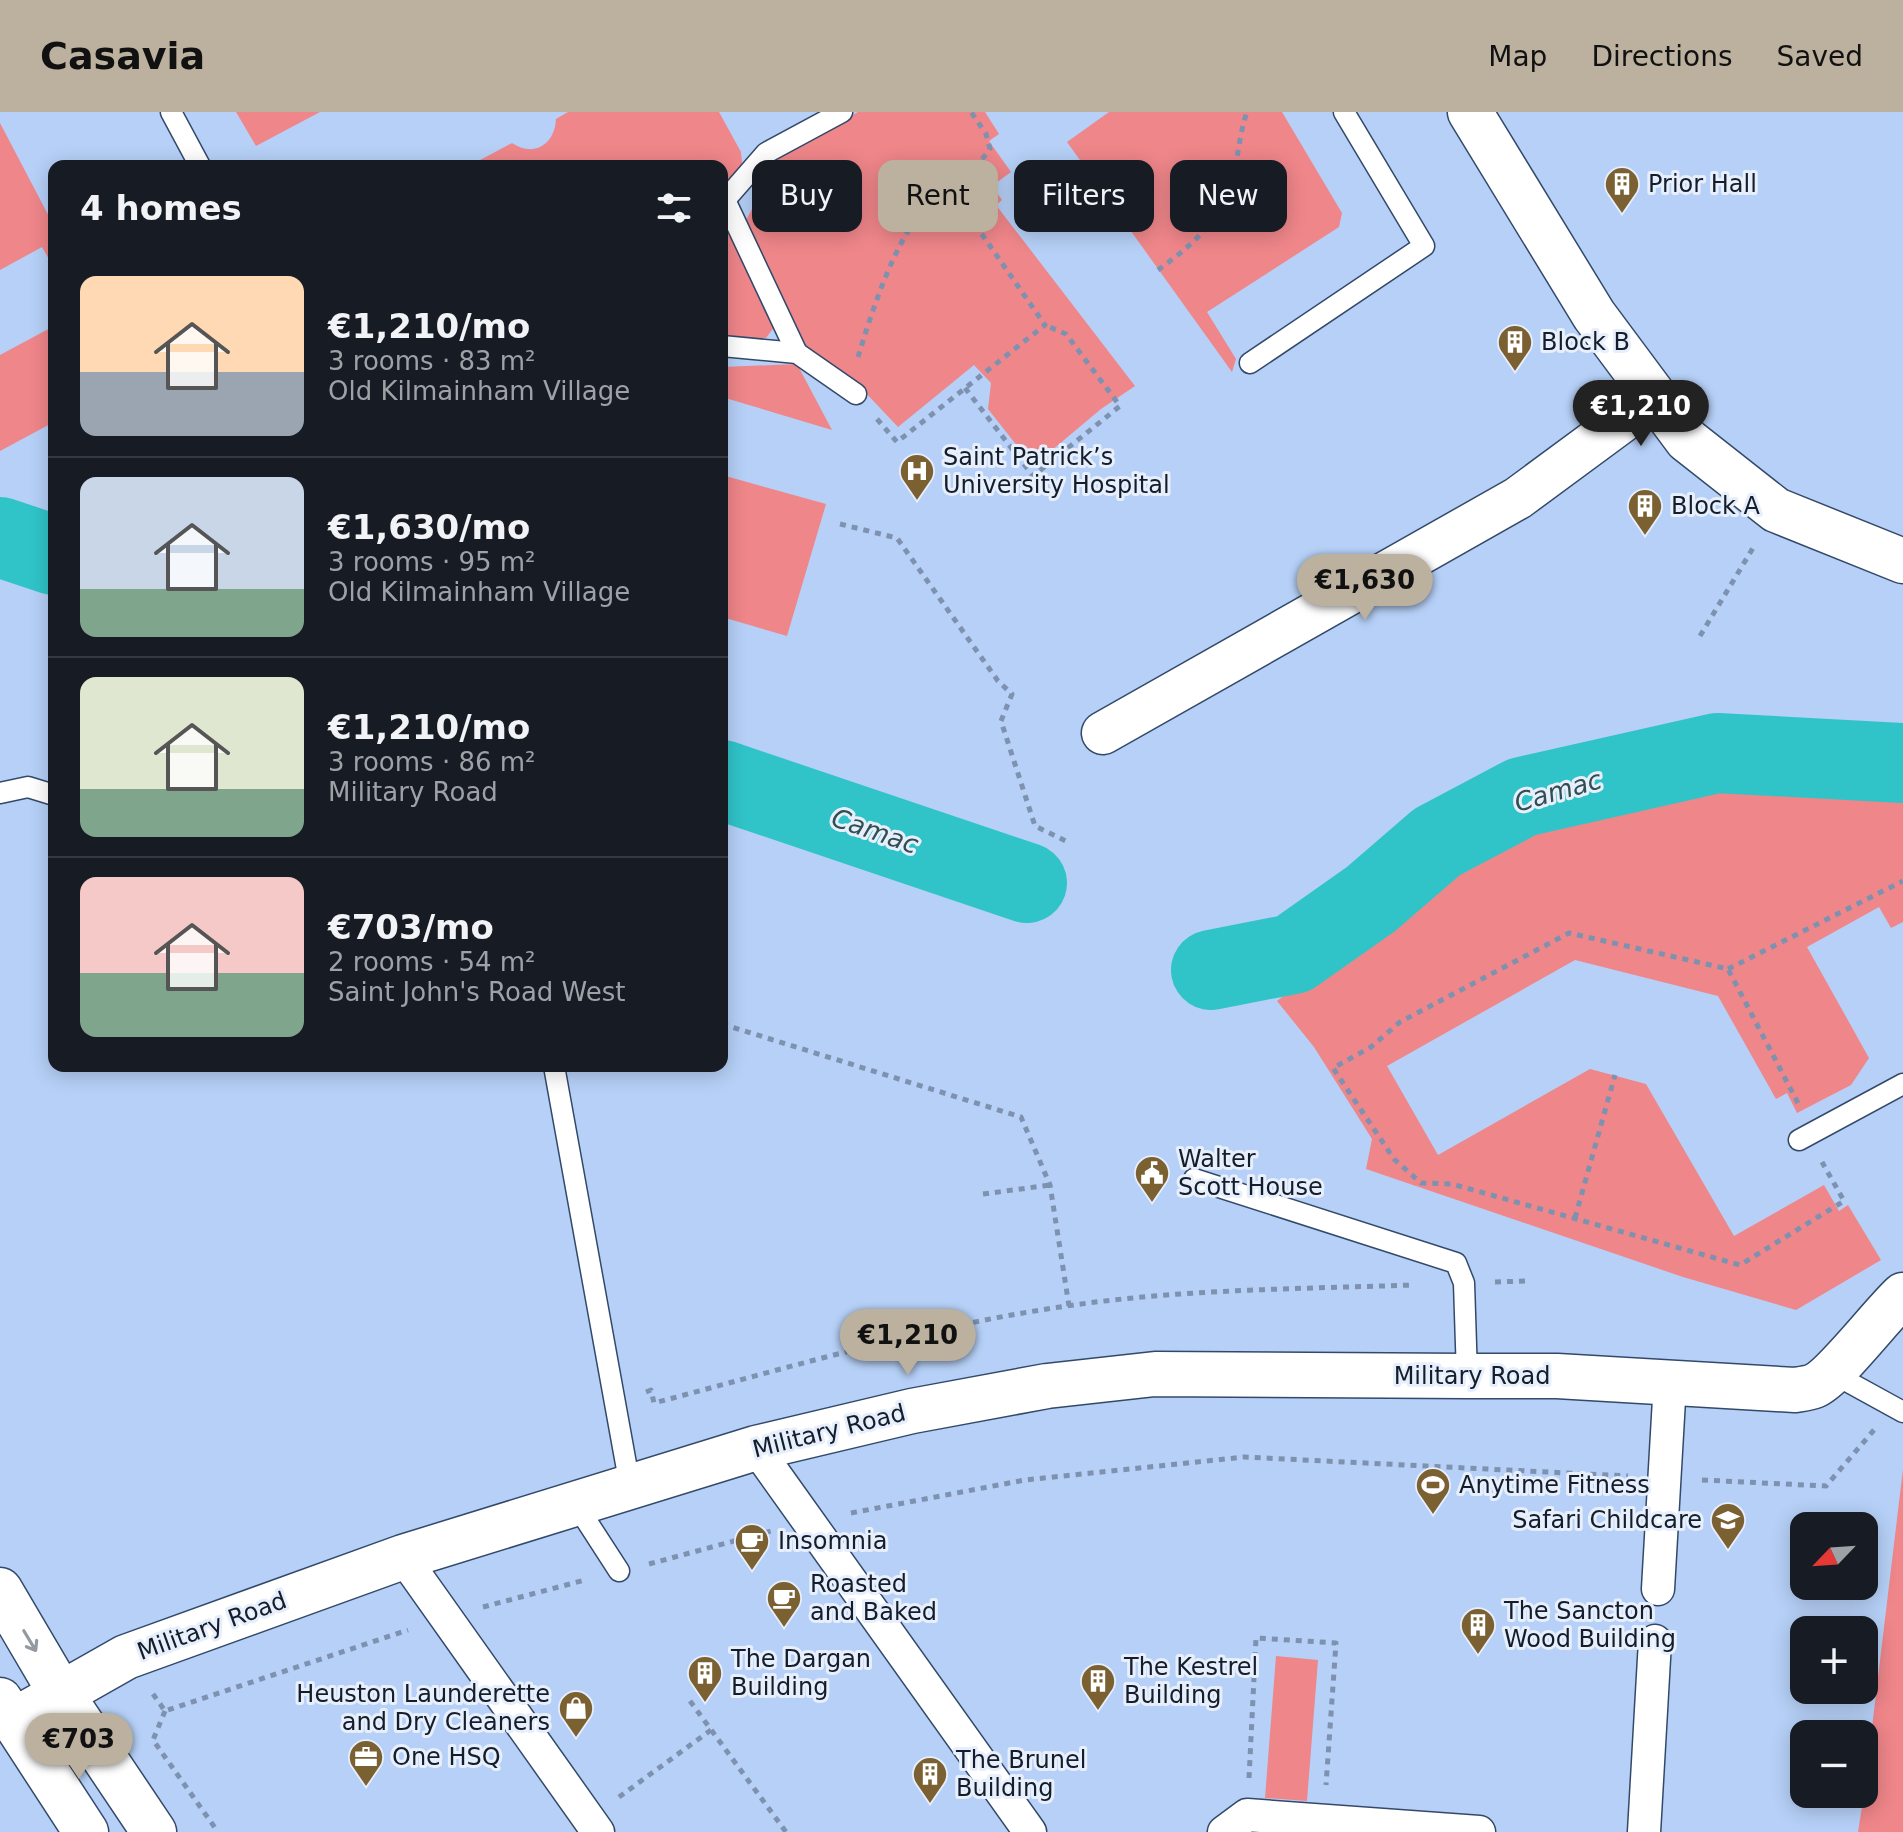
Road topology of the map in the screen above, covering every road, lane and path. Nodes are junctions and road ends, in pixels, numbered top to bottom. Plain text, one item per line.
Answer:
1 (171, 112) edge
2 (842, 112) edge
3 (971, 112) edge
4 (1247, 112) edge
5 (1344, 112) edge
6 (1470, 112) edge
7 (197, 160) edge
8 (982, 160) edge
9 (728, 195) edge
10 (728, 211) edge
11 (911, 232) edge
12 (980, 232) edge
13 (1158, 270) dead end
14 (1045, 325) junction
15 (728, 347) edge
16 (797, 353) junction
17 (1250, 363) dead end
18 (965, 388) junction
19 (856, 394) joint
20 (1655, 397) junction
21 (897, 442) dead end
22 (1776, 510) junction
23 (840, 524) dead end
24 (1903, 561) edge
25 (1700, 636) dead end
26 (1103, 733) dead end
27 (0, 793) edge
28 (48, 793) edge
29 (1066, 841) dead end
30 (1903, 881) edge
31 (1728, 969) junction
32 (728, 1026) edge
33 (555, 1072) edge
34 (1615, 1075) dead end
35 (1903, 1084) edge
36 (1806, 1136) joint
37 (1835, 1153) dead end
38 (1194, 1179) dead end
39 (1050, 1185) junction
40 (983, 1194) dead end
41 (1575, 1218) junction
42 (1525, 1281) dead end
43 (1464, 1283) junction
44 (1903, 1295) edge
45 (1069, 1306) junction
46 (1832, 1373) junction
47 (1467, 1376) junction
48 (1670, 1382) junction
49 (614, 1399) junction
50 (1899, 1409) edge
51 (756, 1448) junction
52 (1664, 1478) junction
53 (630, 1486) junction
54 (575, 1503) junction
55 (808, 1521) junction
56 (403, 1557) junction
57 (619, 1571) junction
58 (1658, 1589) dead end
59 (0, 1590) edge
60 (447, 1617) junction
61 (1655, 1641) dead end
62 (126, 1657) junction
63 (60, 1692) junction
64 (690, 1701) dead end
65 (7, 1711) edge
66 (165, 1711) junction
67 (711, 1730) junction
68 (1323, 1822) junction
69 (1235, 1824) edge
70 (593, 1826) edge
71 (86, 1832) edge
72 (154, 1832) edge
73 (218, 1832) edge
74 (786, 1832) edge
75 (1030, 1832) edge
76 (1479, 1832) edge
77 (1644, 1832) edge

1 - 7 lane
2 - 9 lane
3 - 8 path
4 - 13 path
5 - 17 lane
6 - 20 street
10 - 16 lane
11 - 19 path
12 - 14 path
14 - 18 path
14 - 18 path
15 - 16 lane
16 - 19 lane
18 - 21 path
20 - 22 street
20 - 26 street
22 - 24 street
22 - 25 path
23 - 29 path
27 - 28 lane
30 - 31 path
31 - 36 path
31 - 41 path
32 - 39 path
33 - 49 lane
34 - 41 path
35 - 36 lane
37 - 41 path
38 - 43 lane
39 - 40 path
39 - 45 path
42 - 43 path
43 - 45 path
43 - 47 lane
44 - 46 street
45 - 49 path
46 - 48 street, Military Road
46 - 50 lane
47 - 48 street, Military Road
47 - 51 street, Military Road
48 - 52 street
49 - 53 lane
50 - 52 path
51 - 53 street, Military Road
51 - 55 street
52 - 55 path
52 - 58 street
53 - 54 street, Military Road
54 - 56 street, Military Road
54 - 57 lane
55 - 57 path
55 - 75 street
56 - 60 street
56 - 62 street, Military Road
57 - 60 path
59 -> 63 street
60 - 66 path
60 - 70 street
61 - 77 street
62 - 63 street, Military Road
62 - 66 path
63 - 65 street, Military Road
63 - 72 street
64 - 67 path
65 - 71 street
66 - 73 path
67 - 70 path
67 - 74 path
68 - 69 street
68 - 69 path
68 - 76 street

